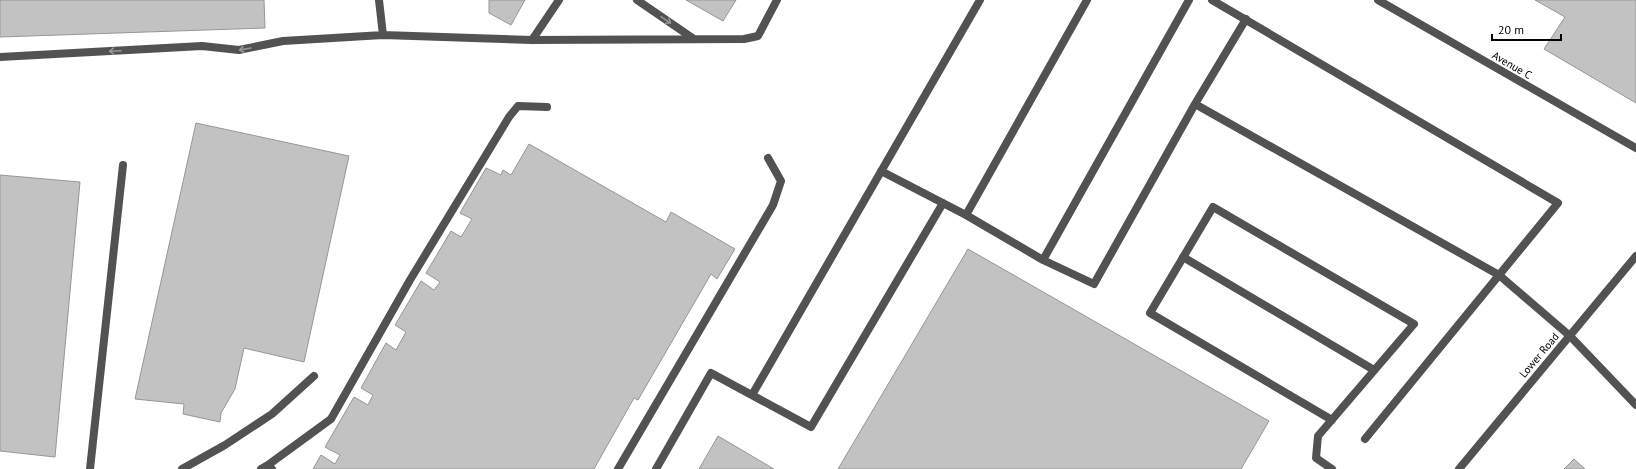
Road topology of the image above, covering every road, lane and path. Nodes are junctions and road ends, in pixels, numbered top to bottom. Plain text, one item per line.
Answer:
1 (379, 0) edge
2 (559, 0) edge
3 (637, 0) edge
4 (777, 0) edge
5 (980, 0) edge
6 (1087, 0) edge
7 (1189, 0) edge
8 (1212, 0) edge
9 (1378, 0) edge
10 (1246, 19) junction
11 (383, 35) junction
12 (694, 39) junction
13 (532, 40) junction
14 (0, 57) edge
15 (1195, 104) junction
16 (548, 107) dead end
17 (1636, 148) edge
18 (768, 158) dead end
19 (123, 165) dead end
20 (881, 171) junction
21 (943, 204) junction
22 (966, 215) junction
23 (1636, 256) edge
24 (1182, 257) junction
25 (1043, 260) junction
26 (1499, 275) junction
27 (1570, 336) junction
28 (1374, 370) junction
29 (314, 376) dead end
30 (752, 395) junction
31 (1636, 405) edge
32 (1332, 420) junction
33 (1365, 439) dead end
34 (267, 468) edge
35 (90, 469) edge
36 (182, 469) edge
37 (618, 469) edge
38 (656, 469) edge
39 (1332, 469) edge
40 (1459, 469) edge

1 - 11 street
2 - 13 street
3 -> 12 street
4 - 12 street
5 - 20 street
6 - 22 street
7 - 25 street
8 - 10 street
9 - 17 street, Avenue C
10 - 15 street
10 - 26 street
11 - 13 street
11 -> 14 street
12 - 13 street
15 - 25 street
15 - 26 street
16 - 34 street
18 - 37 street
19 - 35 street
20 - 21 street
20 - 30 street
21 - 22 street
21 - 30 street
22 - 25 street
23 - 27 street, Lower Road
24 - 28 street
24 - 28 street
24 - 32 street
26 - 27 street
26 - 33 street
27 - 31 street
27 - 40 street, Lower Road
28 - 32 street
29 - 36 street
30 - 38 street
32 - 39 street

